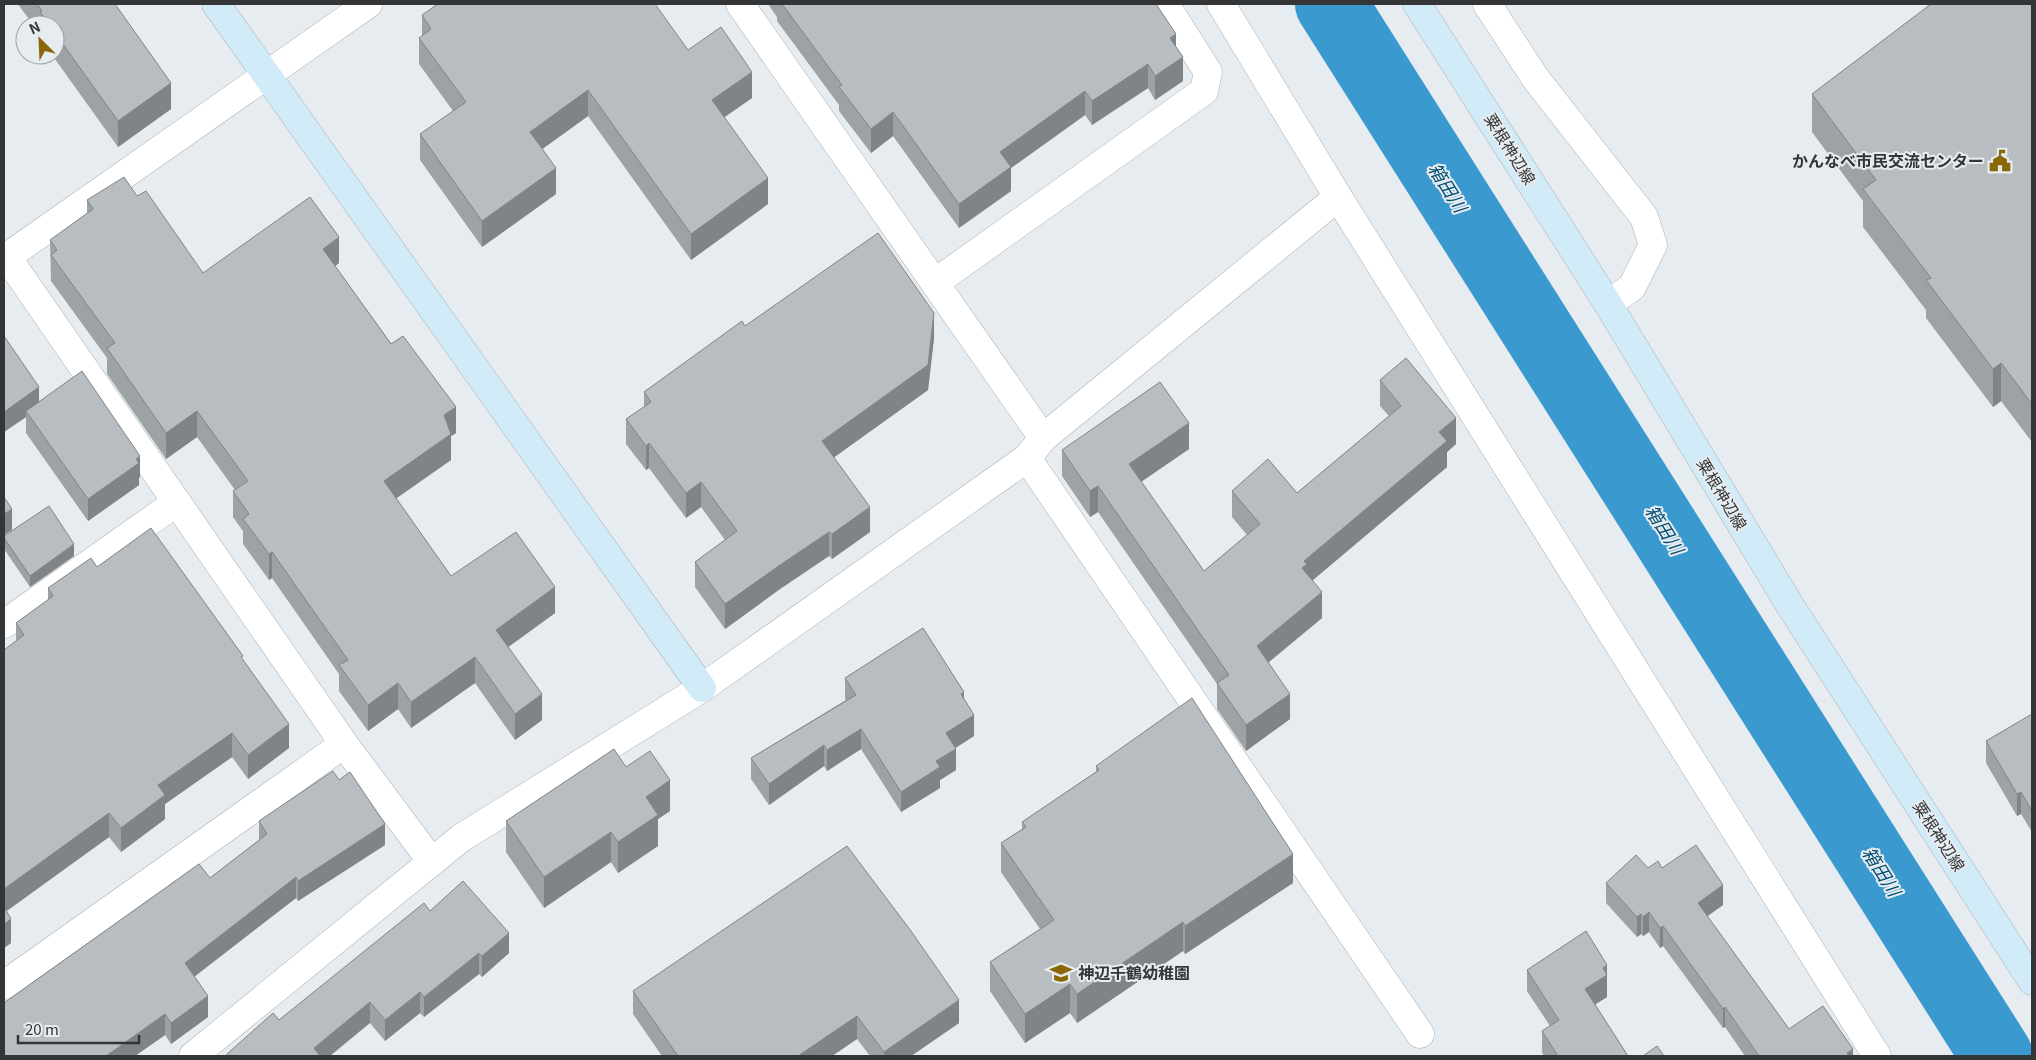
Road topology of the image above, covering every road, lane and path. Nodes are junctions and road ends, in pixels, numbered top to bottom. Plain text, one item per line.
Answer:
1 (216, 4) edge
2 (368, 4) edge
3 (740, 4) edge
4 (1165, 4) edge
5 (1222, 4) edge
6 (1417, 4) edge
7 (1487, 4) edge
8 (266, 74) junction
9 (1338, 197) junction
10 (5, 258) edge
11 (936, 282) junction
12 (1608, 304) junction
13 (1035, 448) junction
14 (177, 502) junction
15 (4, 624) edge
16 (702, 688) junction
17 (344, 744) junction
18 (432, 862) junction
19 (2032, 981) edge
20 (4, 985) edge
21 (1420, 1034) dead end
22 (193, 1056) edge
23 (1877, 1056) edge

1 - 8 main road
2 - 8 street
3 - 11 street
4 - 11 street
5 - 9 street
6 - 12 main road, 粟根神辺線
7 - 12 street
8 - 10 street
8 - 16 main road
9 - 13 street
9 - 23 street
10 - 14 street
11 - 13 street
12 - 19 main road, 粟根神辺線
13 - 16 street
13 - 21 street
14 - 15 street
14 - 17 street
16 - 18 street
17 - 18 street
17 - 20 street
18 - 22 street

